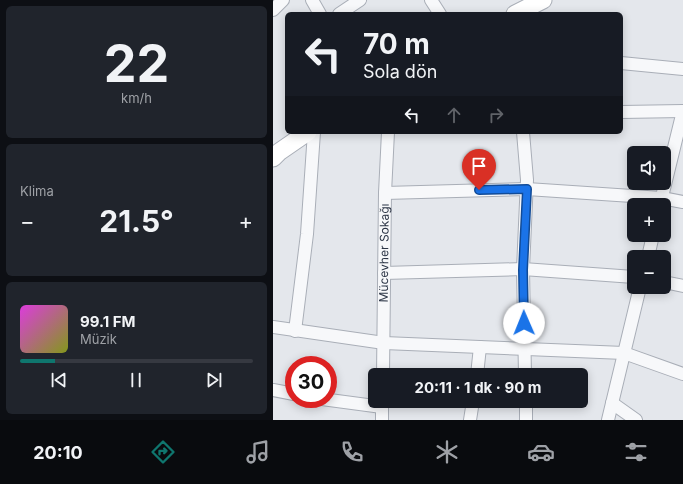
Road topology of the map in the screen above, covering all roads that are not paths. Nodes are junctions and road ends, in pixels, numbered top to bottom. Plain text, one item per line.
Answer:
1 (312, 0) edge
2 (359, 0) edge
3 (431, 0) edge
4 (540, 0) edge
5 (319, 12) edge
6 (342, 12) edge
7 (438, 12) edge
8 (521, 12) edge
9 (623, 64) edge
10 (683, 69) edge
11 (683, 111) edge
12 (623, 112) edge
13 (306, 134) edge
14 (314, 134) edge
15 (388, 134) edge
16 (523, 134) edge
17 (275, 155) edge
18 (527, 189) junction
19 (385, 193) junction
20 (628, 198) edge
21 (662, 198) edge
22 (671, 201) edge
23 (683, 202) edge
24 (523, 270) junction
25 (384, 273) junction
26 (627, 277) edge
27 (671, 283) edge
28 (683, 286) edge
29 (638, 294) edge
30 (273, 327) edge
31 (295, 331) junction
32 (384, 343) junction
33 (481, 348) junction
34 (525, 350) junction
35 (624, 353) junction
36 (383, 368) edge
37 (478, 368) edge
38 (525, 368) edge
39 (683, 374) edge
40 (273, 390) edge
41 (285, 392) edge
42 (337, 400) edge
43 (368, 403) edge
44 (612, 403) junction
45 (382, 408) edge
46 (472, 408) edge
47 (526, 408) edge
48 (382, 420) edge
49 (470, 420) edge
50 (526, 420) edge
51 (608, 420) edge
52 (636, 420) edge

1 - 5 street
2 - 6 street
3 - 7 street
4 - 8 main road
9 - 10 street
11 - 12 street
11 - 21 street
13 - 17 main road
14 - 31 street
15 - 19 street, Mücevher Sokağı
16 - 18 street
18 - 19 street
18 - 20 street
18 - 24 street
19 - 25 street, Mücevher Sokağı
22 - 23 street
24 - 25 street
24 - 26 street
24 - 34 street
25 - 32 street, Mücevher Sokağı
27 - 28 street
29 - 35 street
30 - 31 street
31 - 32 street
32 - 33 street
32 - 36 street, Mücevher Sokağı
33 - 34 street
33 - 37 street
34 - 35 street
34 - 38 street
35 - 39 street
35 - 44 street
40 - 41 street
42 - 43 street
44 - 51 street
44 - 52 street
45 - 48 street
46 - 49 street
47 - 50 street

